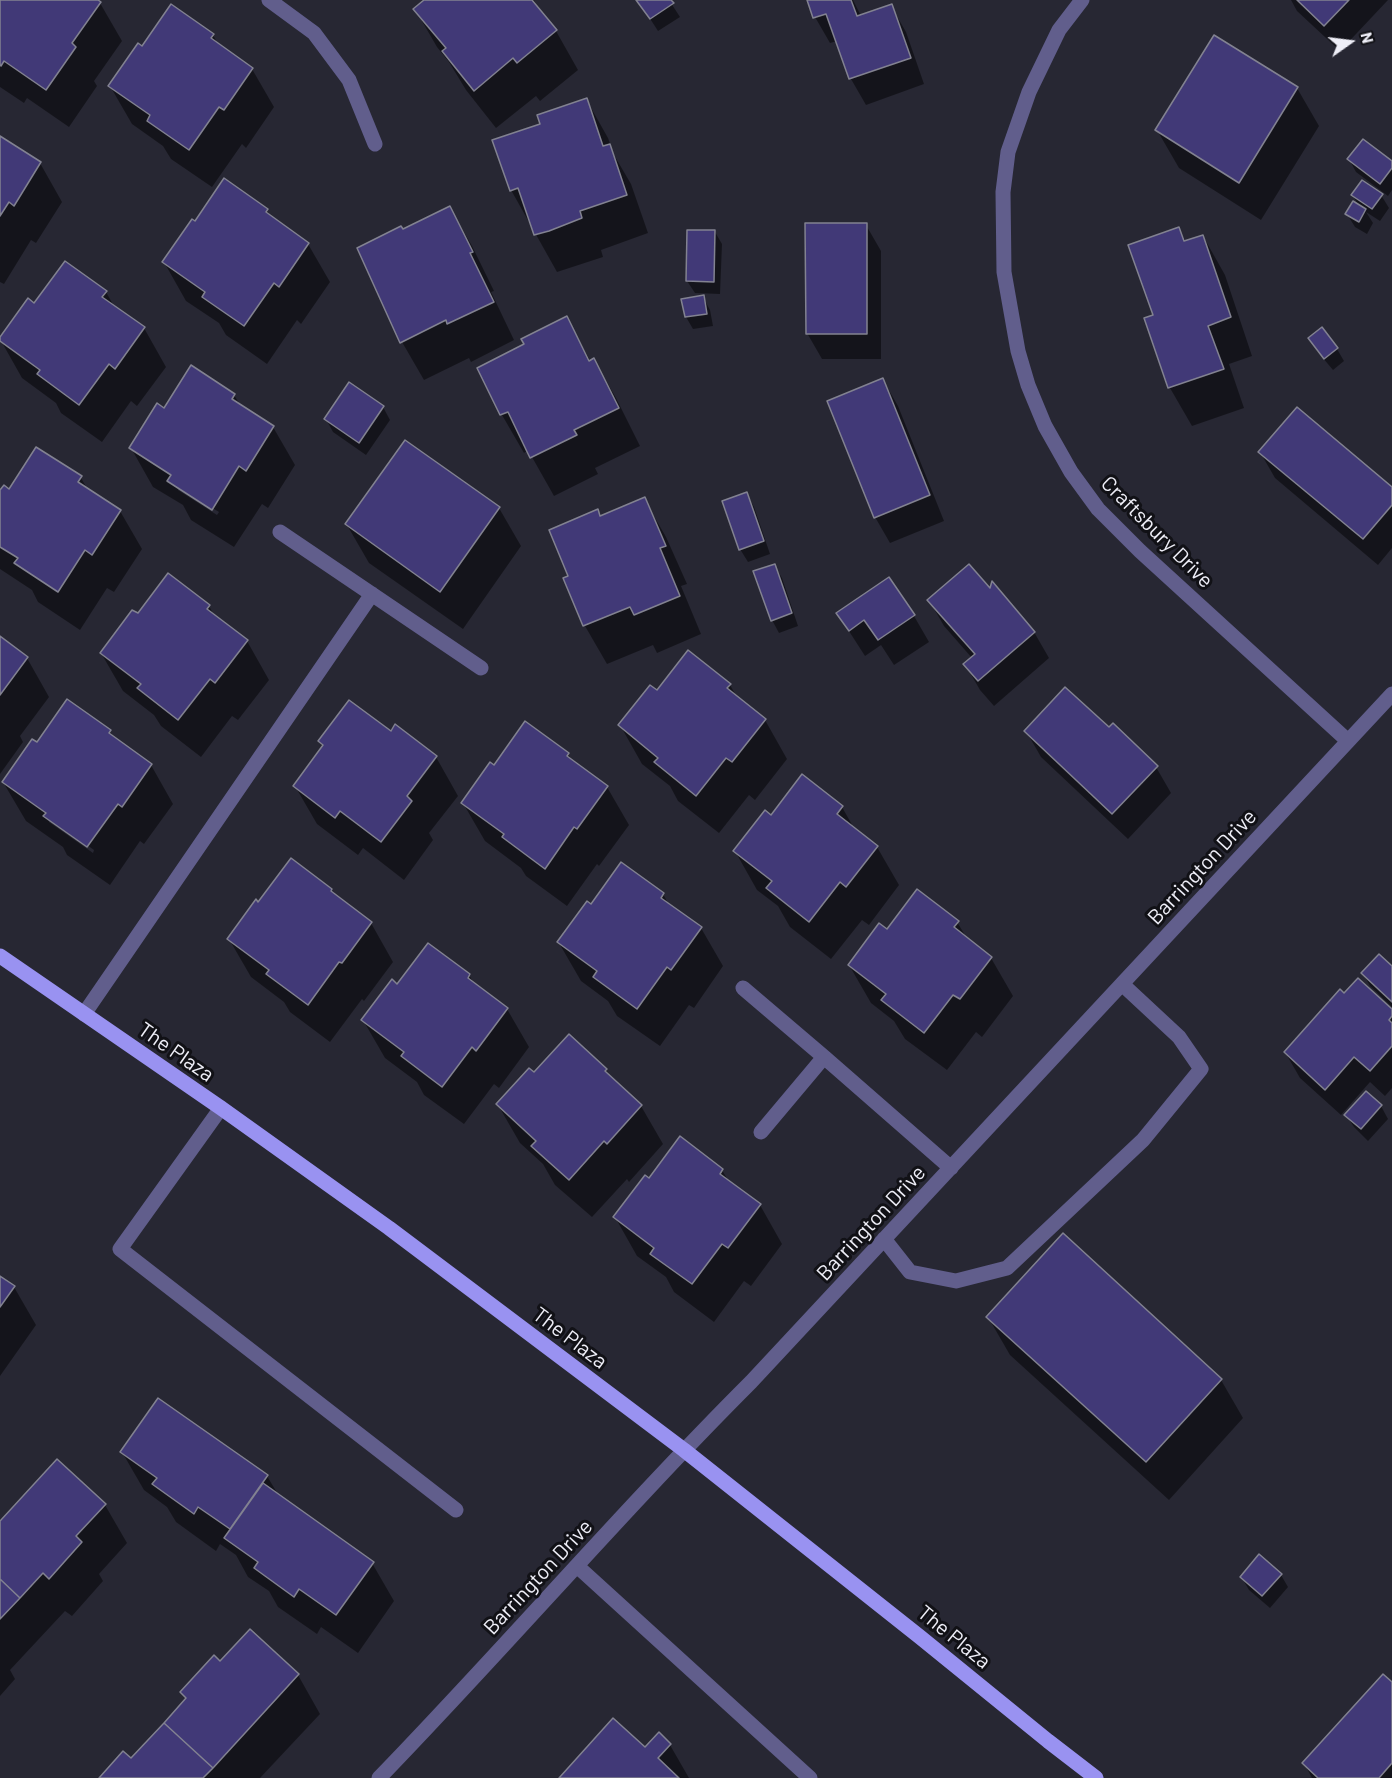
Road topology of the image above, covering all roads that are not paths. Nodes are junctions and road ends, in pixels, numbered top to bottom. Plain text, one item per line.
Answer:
1 (269, 0) edge
2 (1082, 0) edge
3 (375, 144) dead end
4 (280, 532) dead end
5 (372, 594) junction
6 (481, 668) dead end
7 (1392, 694) edge
8 (1348, 741) junction
9 (0, 956) edge
10 (1122, 984) junction
11 (742, 988) dead end
12 (84, 1014) junction
13 (824, 1057) junction
14 (220, 1108) junction
15 (761, 1132) dead end
16 (951, 1168) junction
17 (884, 1239) junction
18 (684, 1450) junction
19 (456, 1510) dead end
20 (577, 1566) junction
21 (379, 1778) edge
22 (810, 1778) edge
23 (1096, 1778) edge

1 - 3 street
2 - 8 street, Craftsbury Drive
4 - 5 street
5 - 6 street
5 - 12 street
7 - 8 street, Barrington Drive
8 - 10 street, Barrington Drive
9 - 12 main road, The Plaza
10 - 16 street, Barrington Drive
10 - 17 street
11 - 13 street
12 - 14 main road, The Plaza
13 - 15 street
13 - 16 street
14 - 18 main road, The Plaza
14 - 19 street
16 - 17 street, Barrington Drive
17 - 18 street, Barrington Drive
18 - 20 street, Barrington Drive
18 - 23 main road, The Plaza
20 - 21 street, Barrington Drive
20 - 22 street

